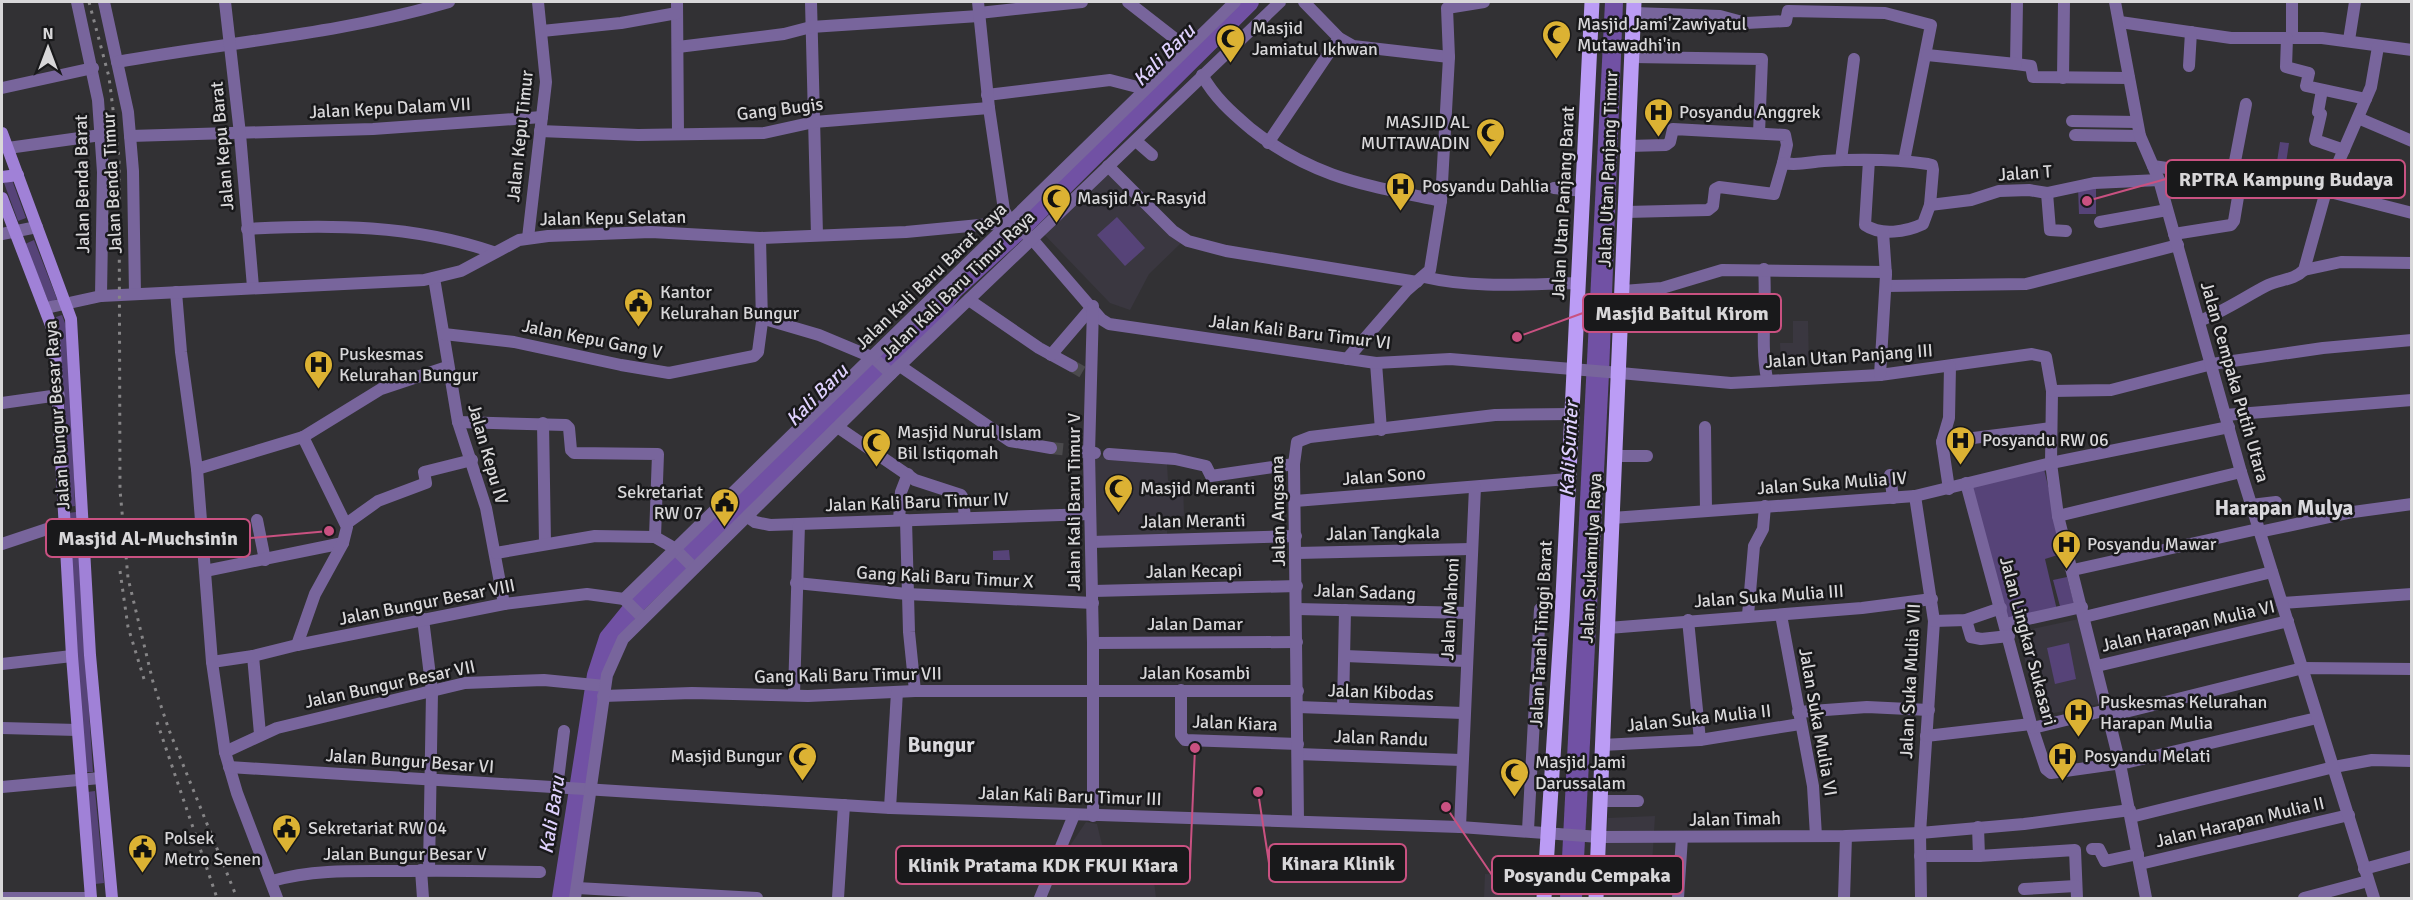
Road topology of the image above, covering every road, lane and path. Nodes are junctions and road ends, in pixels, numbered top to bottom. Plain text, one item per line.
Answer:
1 (77, 2) edge
2 (104, 2) edge
3 (225, 2) edge
4 (449, 2) edge
5 (538, 2) edge
6 (811, 2) edge
7 (1082, 2) edge
8 (1128, 2) edge
9 (1235, 2) edge
10 (1280, 2) edge
11 (1304, 2) edge
12 (1484, 2) edge
13 (1592, 2) edge
14 (2017, 2) edge
15 (2064, 2) edge
16 (2104, 2) edge
17 (2292, 2) edge
18 (2355, 2) edge
19 (1453, 4) edge
20 (1787, 6) edge
21 (677, 7) edge
22 (1634, 7) edge
23 (1885, 7) edge
24 (979, 10) edge
25 (2117, 11) edge
26 (811, 27) junction
27 (542, 32) junction
28 (2191, 32) junction
29 (1340, 38) junction
30 (2290, 38) junction
31 (2349, 40) junction
32 (230, 45) junction
33 (678, 47) junction
34 (2378, 47) junction
35 (1187, 48) junction
36 (2412, 50) edge
37 (1927, 55) junction
38 (1449, 57) junction
39 (1632, 57) junction
40 (1854, 59) dead end
41 (117, 62) junction
42 (2016, 64) junction
43 (2189, 66) dead end
44 (93, 68) junction
45 (1202, 75) junction
46 (2063, 78) junction
47 (2128, 78) junction
48 (2, 88) edge
49 (1145, 89) junction
50 (2322, 90) junction
51 (2366, 99) junction
52 (988, 102) junction
53 (2246, 104) dead end
54 (542, 117) junction
55 (2358, 118) junction
56 (2072, 121) dead end
57 (814, 122) junction
58 (2137, 122) junction
59 (540, 131) junction
60 (2, 133) edge
61 (1759, 133) junction
62 (240, 134) junction
63 (678, 134) junction
64 (100, 135) junction
65 (2075, 135) dead end
66 (130, 136) junction
67 (2140, 136) junction
68 (1136, 141) junction
69 (2411, 141) edge
70 (1268, 143) junction
71 (1628, 146) junction
72 (2344, 150) junction
73 (5, 151) edge
74 (1152, 155) dead end
75 (1841, 160) junction
76 (1869, 160) junction
77 (7, 161) edge
78 (1904, 161) junction
79 (1783, 163) junction
80 (1108, 166) junction
81 (2154, 166) junction
82 (2, 172) edge
83 (18, 174) junction
84 (2, 177) edge
85 (2237, 178) junction
86 (2159, 180) junction
87 (1554, 188) dead end
88 (1583, 191) junction
89 (2326, 191) junction
90 (2047, 193) junction
91 (2, 198) edge
92 (1441, 201) junction
93 (1930, 205) junction
94 (2168, 210) junction
95 (1626, 212) junction
96 (2412, 213) edge
97 (2100, 222) dead end
98 (1012, 223) junction
99 (37, 227) junction
100 (248, 229) junction
101 (2066, 231) dead end
102 (1883, 232) junction
103 (15, 233) junction
104 (2, 234) edge
105 (817, 236) junction
106 (1030, 237) junction
107 (528, 238) junction
108 (760, 238) junction
109 (2176, 240) junction
110 (469, 245) junction
111 (493, 252) junction
112 (2412, 263) edge
113 (472, 265) junction
114 (1764, 268) junction
115 (2304, 270) junction
116 (1886, 272) junction
117 (434, 278) junction
118 (1421, 280) junction
119 (1578, 283) junction
120 (1886, 286) junction
121 (253, 287) junction
122 (1623, 291) junction
123 (176, 292) junction
124 (135, 294) junction
125 (101, 296) junction
126 (969, 300) junction
127 (66, 302) junction
128 (1093, 306) junction
129 (46, 308) junction
130 (761, 318) junction
131 (2199, 321) junction
132 (444, 334) junction
133 (2412, 340) edge
134 (1051, 355) junction
135 (1347, 359) junction
136 (1376, 363) junction
137 (2212, 364) junction
138 (886, 366) junction
139 (1072, 366) tunnel mouth
140 (1950, 366) junction
141 (447, 367) junction
142 (1576, 371) junction
143 (1617, 373) junction
144 (1880, 375) junction
145 (1767, 379) junction
146 (2052, 391) junction
147 (59, 395) junction
148 (2412, 400) edge
149 (2, 403) edge
150 (1571, 414) junction
151 (2227, 421) junction
152 (458, 422) junction
153 (543, 423) junction
154 (1705, 427) dead end
155 (839, 428) junction
156 (2051, 428) junction
157 (1381, 430) junction
158 (303, 437) junction
159 (1942, 442) junction
160 (1051, 448) tunnel mouth
161 (1109, 454) dead end
162 (1615, 456) junction
163 (1647, 456) dead end
164 (472, 460) junction
165 (2051, 463) junction
166 (1294, 464) junction
167 (197, 469) junction
168 (2241, 472) junction
169 (908, 474) junction
170 (1890, 475) dead end
171 (1568, 479) junction
172 (1966, 483) junction
173 (1475, 487) junction
174 (1949, 489) junction
175 (1915, 496) junction
176 (1893, 498) junction
177 (1295, 501) junction
178 (2276, 502) dead end
179 (2412, 504) edge
180 (1765, 506) junction
181 (2251, 506) junction
182 (1706, 510) junction
183 (1090, 514) junction
184 (2058, 516) junction
185 (748, 517) junction
186 (965, 518) junction
187 (1612, 518) junction
188 (257, 520) dead end
189 (902, 520) junction
190 (64, 523) junction
191 (346, 524) junction
192 (799, 524) junction
193 (2259, 530) junction
194 (1296, 536) junction
195 (655, 537) junction
196 (1091, 542) junction
197 (343, 543) junction
198 (545, 543) junction
199 (2, 544) edge
200 (674, 549) junction
201 (1471, 549) junction
202 (496, 553) junction
203 (1296, 553) junction
204 (265, 560) junction
205 (691, 565) junction
206 (2073, 570) junction
207 (205, 571) junction
208 (2272, 572) junction
209 (796, 583) junction
210 (1296, 586) junction
211 (907, 594) junction
212 (2412, 594) edge
213 (1093, 597) junction
214 (1932, 599) junction
215 (2282, 603) junction
216 (504, 604) junction
217 (632, 608) junction
218 (2001, 608) junction
219 (1297, 609) junction
220 (1540, 609) dead end
221 (1345, 610) junction
222 (2083, 612) junction
223 (1468, 613) junction
224 (1748, 615) junction
225 (1781, 615) junction
226 (423, 619) junction
227 (1688, 620) junction
228 (1966, 620) junction
229 (1934, 621) junction
230 (2288, 621) junction
231 (1608, 628) junction
232 (2007, 630) junction
233 (1297, 642) junction
234 (1093, 643) junction
235 (297, 645) junction
236 (72, 656) junction
237 (253, 656) junction
238 (1345, 656) junction
239 (1466, 661) junction
240 (212, 662) junction
241 (2, 664) edge
242 (2097, 666) junction
243 (2303, 668) junction
244 (2412, 669) edge
245 (599, 688) junction
246 (1093, 690) junction
247 (1180, 690) junction
248 (915, 691) junction
249 (432, 692) junction
250 (897, 692) junction
251 (1298, 692) junction
252 (794, 694) junction
253 (1298, 706) junction
254 (1342, 708) junction
255 (1929, 710) junction
256 (1463, 712) junction
257 (2108, 713) junction
258 (1799, 718) junction
259 (2317, 718) junction
260 (2032, 726) junction
261 (2, 728) edge
262 (77, 730) junction
263 (564, 731) dead end
264 (260, 734) junction
265 (1926, 736) junction
266 (1700, 740) junction
267 (1602, 745) junction
268 (1298, 749) junction
269 (225, 752) junction
270 (1461, 760) junction
271 (2412, 762) edge
272 (2120, 764) junction
273 (229, 766) junction
274 (2334, 766) junction
275 (100, 778) junction
276 (81, 779) junction
277 (431, 780) junction
278 (2, 787) edge
279 (562, 789) junction
280 (585, 790) junction
281 (1600, 801) junction
282 (1638, 801) dead end
283 (844, 805) junction
284 (890, 808) junction
285 (2131, 813) junction
286 (1074, 815) junction
287 (2349, 815) junction
288 (1093, 816) junction
289 (1298, 820) junction
290 (1460, 827) junction
291 (1978, 827) junction
292 (1528, 830) junction
293 (1555, 833) junction
294 (1920, 833) junction
295 (1594, 836) junction
296 (1816, 836) junction
297 (1846, 836) junction
298 (1682, 837) junction
299 (2092, 849) dead end
300 (1920, 856) junction
301 (1979, 856) junction
302 (2412, 856) edge
303 (2139, 859) junction
304 (425, 870) junction
305 (540, 872) dead end
306 (2366, 875) junction
307 (272, 881) junction
308 (2024, 889) dead end
309 (2076, 892) edge
310 (576, 893) edge
311 (2, 898) edge
312 (91, 898) edge
313 (112, 898) edge
314 (278, 898) edge
315 (423, 898) edge
316 (757, 898) edge
317 (838, 898) edge
318 (1040, 898) edge
319 (1544, 898) edge
320 (1596, 898) edge
321 (1678, 898) edge
322 (1844, 898) edge
323 (1921, 898) edge
324 (2146, 898) edge
325 (2304, 898) edge
326 (2374, 898) edge

1 - 44 street, Jalan Benda Barat
2 - 41 street, Jalan Benda Timur
3 - 32 street, Jalan Kepu Barat
4 - 32 street
5 - 27 street, Jalan Kepu Timur
6 - 26 street
7 - 24 street
8 - 35 street
9 - 35 street, Jalan Kali Baru Barat Raya
10 - 45 street, Jalan Kali Baru Timur Raya
11 - 29 street
12 - 19 street
13 - 88 main road, Jalan Utan Panjang Barat
14 - 42 street
15 - 46 street
16 - 25 street
17 - 30 street
18 - 31 street
19 - 38 street
20 - 22 street
20 - 23 street
21 - 27 street
21 - 33 street
22 - 39 main road, Jalan Utan Panjang Timur
23 - 37 street
24 - 26 street
24 - 52 street
25 - 28 street
25 - 47 street, Jalan Cempaka Putih Utara
26 - 33 street
26 - 57 street
27 - 54 street, Jalan Kepu Timur
28 - 30 street
28 - 43 street
29 - 38 street
29 - 70 street
30 - 31 street
30 - 50 street
31 - 34 street
32 - 41 street
32 - 62 street, Jalan Kepu Barat
33 - 63 street
34 - 36 street
34 - 51 street
35 - 49 street, Jalan Kali Baru Barat Raya
37 - 42 street
37 - 78 street
38 - 92 street
39 - 61 street
39 - 71 main road, Jalan Utan Panjang Timur
40 - 75 street
41 - 66 street, Jalan Benda Timur
42 - 46 street
44 - 48 street
44 - 64 street, Jalan Benda Barat
45 - 68 street, Jalan Kali Baru Timur Raya
45 - 70 street
46 - 47 street
47 - 58 street, Jalan Cempaka Putih Utara
49 - 52 street, Gang Bugis
49 - 98 street, Jalan Kali Baru Barat Raya
50 - 51 street
50 - 72 street
51 - 55 street
52 - 57 street, Gang Bugis
52 - 98 street
53 - 85 street
54 - 59 street, Jalan Kepu Timur
54 - 62 street, Jalan Kepu Dalam VII
55 - 69 street
55 - 72 street
56 - 58 street
57 - 63 street, Gang Bugis
57 - 105 street
58 - 67 street, Jalan Cempaka Putih Utara
59 - 63 street, Gang Bugis
59 - 107 street, Jalan Kepu Timur
60 - 73 main road, Jalan Bungur Besar Raya
61 - 71 street
61 - 79 street
62 - 66 street, Jalan Kepu Dalam VII
62 - 100 street, Jalan Kepu Barat
64 - 73 street
64 - 125 street, Jalan Benda Barat
65 - 67 street
66 - 124 street, Jalan Benda Timur
67 - 81 street, Jalan Cempaka Putih Utara
68 - 74 street
68 - 80 street, Jalan Kali Baru Timur Raya
70 - 92 street
71 - 95 main road, Jalan Utan Panjang Timur
72 - 89 street
73 - 77 main road, Jalan Bungur Besar Raya
75 - 76 street
75 - 79 street
76 - 78 street
76 - 102 street
77 - 82 main road
77 - 83 main road, Jalan Bungur Besar Raya
78 - 93 street
79 - 95 street
80 - 106 street, Jalan Kali Baru Timur Raya
80 - 118 street
81 - 85 street
81 - 86 street, Jalan Cempaka Putih Utara
83 - 84 main road
83 - 99 main road, Jalan Bungur Besar Raya
85 - 89 street
85 - 109 street
86 - 90 street, Jalan T
86 - 94 street, Jalan Cempaka Putih Utara
87 - 88 street
88 - 119 main road, Jalan Utan Panjang Barat
89 - 96 street
89 - 115 street
90 - 93 street, Jalan T
90 - 101 street
91 - 103 main road, Jalan Bungur Besar Raya
92 - 118 street
93 - 102 street
94 - 97 street
94 - 109 street, Jalan Cempaka Putih Utara
95 - 122 main road, Jalan Utan Panjang Timur
98 - 105 street, Jalan Kepu Selatan
98 - 106 street
98 - 138 street, Jalan Kali Baru Barat Raya
99 - 103 street
99 - 127 main road, Jalan Bungur Besar Raya
100 - 110 street
100 - 121 street, Jalan Kepu Barat
102 - 116 street
103 - 104 street
103 - 129 main road, Jalan Bungur Besar Raya
105 - 108 street, Jalan Kepu Selatan
106 - 126 street, Jalan Kali Baru Timur Raya
106 - 128 street
107 - 108 street, Jalan Kepu Selatan
107 - 111 street, Jalan Kepu Selatan
108 - 130 street, Jalan Kepu Gang V
109 - 120 street
109 - 131 street, Jalan Cempaka Putih Utara
110 - 111 street
110 - 113 street
111 - 113 street, Jalan Kepu Selatan
112 - 115 street
113 - 117 street, Jalan Kepu Selatan
114 - 116 street
114 - 122 street
114 - 145 street
115 - 131 street
116 - 120 street
117 - 121 street, Jalan Kepu Selatan
117 - 132 street, Jalan Kepu IV
118 - 119 street
118 - 135 street
119 - 142 main road, Jalan Utan Panjang Barat
120 - 144 street
121 - 123 street, Jalan Kepu Selatan
122 - 143 main road, Jalan Utan Panjang Timur
123 - 124 street, Jalan Kepu Selatan
123 - 167 street
124 - 125 street, Jalan Kepu Selatan
125 - 127 street, Jalan Kepu Selatan
126 - 134 street
126 - 138 street, Jalan Kali Baru Timur Raya
127 - 129 street, Jalan Kepu Selatan
127 - 275 main road, Jalan Bungur Besar Raya
128 - 134 street
128 - 135 street, Jalan Kali Baru Timur VI
128 - 183 street, Jalan Kali Baru Timur V
129 - 147 main road, Jalan Bungur Besar Raya
130 - 132 street, Jalan Kepu Gang V
130 - 138 street
131 - 137 street, Jalan Cempaka Putih Utara
132 - 141 street, Jalan Kepu IV
133 - 137 street
134 - 139 street
135 - 136 street, Jalan Kali Baru Timur VI
136 - 142 street, Jalan Kali Baru Timur VI
136 - 157 street
137 - 146 street
137 - 151 street, Jalan Cempaka Putih Utara
138 - 155 street, Jalan Kali Baru Timur Raya
138 - 160 street
138 - 200 street, Jalan Kali Baru Barat Raya
140 - 144 street, Jalan Utan Panjang III
140 - 146 street, Jalan Utan Panjang III
140 - 159 street
141 - 152 street, Jalan Kepu IV
141 - 158 street
142 - 143 street, Jalan Kali Baru Timur VI
142 - 150 main road, Jalan Tanah Tinggi Barat
143 - 145 street, Jalan Utan Panjang III
143 - 162 main road, Jalan Sukamulya Raya
144 - 145 street, Jalan Utan Panjang III
146 - 156 street
147 - 149 street
147 - 190 main road, Jalan Bungur Besar Raya
148 - 151 street, Jalan Suka Mulia IV
150 - 157 street, Jalan Angsana
150 - 171 main road, Jalan Tanah Tinggi Barat
151 - 165 street, Jalan Suka Mulia IV
151 - 168 street, Jalan Cempaka Putih Utara
152 - 153 street
152 - 164 street, Jalan Kepu IV
153 - 195 street
153 - 198 street
154 - 182 street
155 - 169 street
155 - 185 street, Jalan Kali Baru Timur Raya
156 - 159 street
156 - 165 street
157 - 166 street, Jalan Angsana
158 - 167 street
158 - 191 street
159 - 174 street
161 - 166 street
162 - 163 street
162 - 187 main road, Jalan Sukamulya Raya
164 - 191 street
164 - 202 street, Jalan Kepu IV
165 - 172 street, Jalan Suka Mulia IV
165 - 184 street
166 - 177 street, Jalan Angsana
167 - 207 street
168 - 181 street, Jalan Cempaka Putih Utara
168 - 184 street
169 - 186 street
169 - 189 street
170 - 176 street
171 - 173 street
171 - 293 main road, Jalan Tanah Tinggi Barat
172 - 174 street, Jalan Suka Mulia IV
172 - 218 street, Jalan Lingkar Sukasari
173 - 177 street, Jalan Sono
173 - 201 street, Jalan Mahoni
174 - 175 street, Jalan Suka Mulia IV
175 - 176 street, Jalan Suka Mulia IV
175 - 214 street, Jalan Suka Mulia VII
176 - 180 street, Jalan Suka Mulia IV
177 - 194 street, Jalan Angsana
178 - 181 street
179 - 193 street
180 - 182 street, Jalan Suka Mulia IV
180 - 224 street
181 - 193 street, Jalan Cempaka Putih Utara
182 - 187 street, Jalan Suka Mulia IV
183 - 186 street, Jalan Kali Baru Timur IV
183 - 196 street, Jalan Kali Baru Timur V
184 - 206 street
185 - 192 street, Jalan Kali Baru Timur IV
185 - 205 street, Jalan Kali Baru Timur Raya
186 - 189 street, Jalan Kali Baru Timur IV
187 - 231 main road, Jalan Sukamulya Raya
188 - 204 street
189 - 192 street, Jalan Kali Baru Timur IV
189 - 211 street
190 - 199 street
190 - 236 main road, Jalan Bungur Besar Raya
191 - 197 street
192 - 209 street
193 - 206 street
193 - 208 street, Jalan Cempaka Putih Utara
194 - 196 street, Jalan Meranti
194 - 203 street, Jalan Angsana
195 - 198 street
195 - 200 street
196 - 213 street, Jalan Kali Baru Timur V
197 - 204 street
197 - 235 street
198 - 202 street
200 - 205 street
200 - 217 street, Jalan Kali Baru Barat Raya
201 - 203 street, Jalan Tangkala
201 - 223 street, Jalan Mahoni
202 - 216 street, Jalan Kepu IV
203 - 210 street, Jalan Angsana
204 - 207 street
205 - 217 street, Jalan Kali Baru Timur Raya
206 - 222 street
207 - 240 street
208 - 215 street, Jalan Cempaka Putih Utara
208 - 222 street
209 - 211 street, Gang Kali Baru Timur X
209 - 252 street
210 - 213 street, Jalan Kecapi
210 - 219 street, Jalan Angsana
211 - 213 street, Gang Kali Baru Timur X
211 - 248 street
212 - 215 street
213 - 234 street, Jalan Kali Baru Timur V
214 - 225 street, Jalan Suka Mulia III
214 - 229 street, Jalan Suka Mulia VII
215 - 230 street, Jalan Cempaka Putih Utara
216 - 217 street, Jalan Bungur Besar VIII
216 - 226 street, Jalan Bungur Besar VIII
217 - 245 street, Jalan Kali Baru Timur Raya
218 - 228 street
218 - 232 street, Jalan Lingkar Sukasari
219 - 221 street, Jalan Sadang
219 - 233 street, Jalan Angsana
220 - 292 street
221 - 223 street, Jalan Sadang
221 - 238 street
222 - 232 street
222 - 242 street
223 - 239 street, Jalan Mahoni
224 - 225 street, Jalan Suka Mulia III
224 - 227 street, Jalan Suka Mulia III
225 - 258 street, Jalan Suka Mulia VI
226 - 235 street, Jalan Bungur Besar VIII
226 - 249 street
227 - 231 street, Jalan Suka Mulia III
227 - 266 street
228 - 229 street
228 - 232 street
229 - 255 street, Jalan Suka Mulia VII
230 - 242 street, Jalan Harapan Mulia VI
230 - 243 street, Jalan Cempaka Putih Utara
231 - 267 main road, Jalan Sukamulya Raya
232 - 260 street, Jalan Lingkar Sukasari
233 - 234 street, Jalan Damar
233 - 251 street, Jalan Angsana
234 - 246 street, Jalan Kali Baru Timur V
235 - 237 street, Jalan Bungur Besar VIII
236 - 241 street
236 - 262 main road, Jalan Bungur Besar Raya
237 - 240 street, Jalan Bungur Besar VIII
237 - 264 street
238 - 239 street
238 - 254 street
239 - 256 street, Jalan Mahoni
240 - 269 street
242 - 257 street
243 - 244 street
243 - 257 street
243 - 259 street, Jalan Cempaka Putih Utara
245 - 249 street, Jalan Bungur Besar VII
245 - 252 street, Gang Kali Baru Timur VII
245 - 280 street, Jalan Kali Baru Timur Raya
246 - 247 street, Jalan Kosambi
246 - 248 street, Gang Kali Baru Timur VII
246 - 288 street, Jalan Kali Baru Timur V
247 - 251 street, Jalan Kosambi
247 - 268 street, Jalan Kiara
248 - 250 street, Gang Kali Baru Timur VII
249 - 264 street, Jalan Bungur Besar VII
249 - 277 street
250 - 252 street, Gang Kali Baru Timur VII
250 - 284 street
251 - 253 street, Jalan Angsana
253 - 254 street, Jalan Kibodas
253 - 268 street, Jalan Angsana
254 - 256 street, Jalan Kibodas
255 - 258 street, Jalan Suka Mulia II
255 - 265 street, Jalan Suka Mulia VII
256 - 270 street, Jalan Mahoni
257 - 260 street
257 - 272 street
258 - 266 street, Jalan Suka Mulia II
258 - 296 street, Jalan Suka Mulia VI
259 - 272 street
259 - 274 street, Jalan Cempaka Putih Utara
260 - 265 street
260 - 272 street, Jalan Lingkar Sukasari
261 - 262 street
262 - 276 main road, Jalan Bungur Besar Raya
263 - 279 street
264 - 269 street, Jalan Bungur Besar VII
265 - 294 street, Jalan Suka Mulia VII
266 - 267 street, Jalan Suka Mulia II
267 - 281 main road, Jalan Sukamulya Raya
268 - 270 street, Jalan Randu
268 - 289 street, Jalan Angsana
269 - 273 street
270 - 290 street, Jalan Mahoni
271 - 274 street, Jalan Timah
272 - 285 street
273 - 277 street, Jalan Bungur Besar VI
273 - 307 street
274 - 285 street, Jalan Timah
274 - 287 street, Jalan Cempaka Putih Utara
275 - 276 street
275 - 313 main road, Jalan Bungur Besar Raya
276 - 278 street
276 - 312 main road, Jalan Bungur Besar Raya
277 - 279 street, Jalan Bungur Besar VI
277 - 304 street
279 - 280 street, Jalan Bungur Besar VI
280 - 283 street, Jalan Kali Baru Timur III
280 - 310 street, Jalan Kali Baru Timur Raya
281 - 282 street
281 - 295 main road, Jalan Sukamulya Raya
283 - 284 street, Jalan Kali Baru Timur III
283 - 317 street
284 - 286 street, Jalan Kali Baru Timur III
285 - 291 street, Jalan Timah
285 - 303 street
286 - 288 street, Jalan Kali Baru Timur III
286 - 318 street
287 - 303 street, Jalan Harapan Mulia II
287 - 306 street, Jalan Cempaka Putih Utara
288 - 289 street, Jalan Kali Baru Timur III
289 - 290 street, Jalan Kali Baru Timur III
290 - 292 street, Jalan Kali Baru Timur III
291 - 294 street, Jalan Timah
291 - 301 street
292 - 293 street, Jalan Kali Baru Timur III
293 - 295 street, Jalan Timah
293 - 319 main road, Jalan Tanah Tinggi Barat
294 - 297 street, Jalan Timah
294 - 300 street, Jalan Suka Mulia VII
295 - 298 street, Jalan Timah
295 - 320 main road, Jalan Sukamulya Raya
296 - 297 street, Jalan Timah
296 - 298 street, Jalan Timah
297 - 322 street
298 - 321 street
299 - 303 street, Jalan Harapan Mulia II
300 - 301 street
300 - 323 street, Jalan Suka Mulia VII
301 - 309 street
302 - 306 street
303 - 324 street
304 - 305 street, Jalan Bungur Besar V
304 - 307 street, Jalan Bungur Besar V
304 - 315 street
306 - 325 street
306 - 326 street, Jalan Cempaka Putih Utara
307 - 314 street
308 - 309 street
310 - 316 street
311 - 312 street

